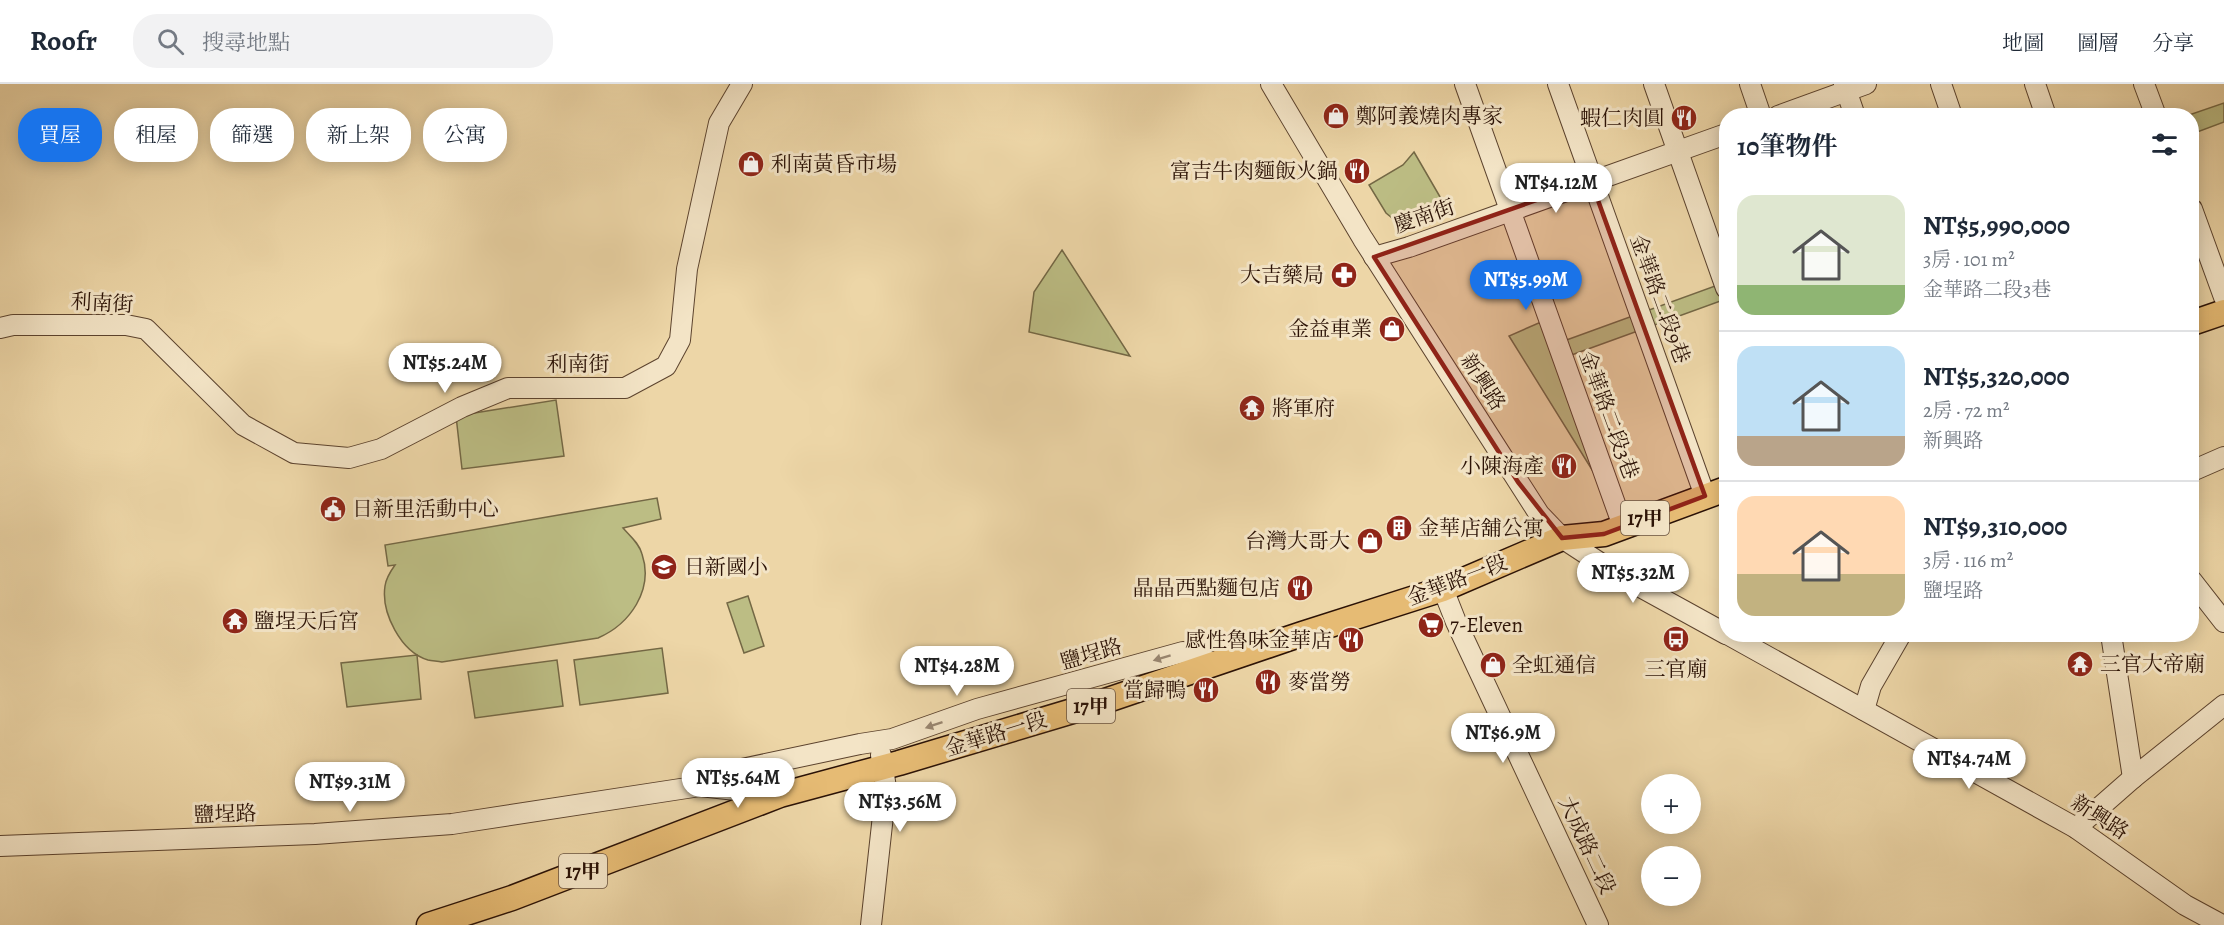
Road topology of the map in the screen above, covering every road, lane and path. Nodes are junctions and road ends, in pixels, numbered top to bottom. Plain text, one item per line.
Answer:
1 (742, 84) edge
2 (1270, 84) edge
3 (1465, 84) edge
4 (1558, 84) edge
5 (1654, 84) edge
6 (1750, 84) edge
7 (1866, 84) edge
8 (1941, 84) edge
9 (2035, 84) edge
10 (2144, 84) edge
11 (1846, 88) edge
12 (1758, 108) edge
13 (1797, 108) edge
14 (1853, 108) edge
15 (1949, 108) edge
16 (2043, 108) edge
17 (2153, 108) edge
18 (1719, 136) edge
19 (1677, 151) junction
20 (1592, 181) junction
21 (1510, 211) junction
22 (2199, 228) edge
23 (1374, 257) junction
24 (1719, 268) edge
25 (2224, 297) edge
26 (2224, 312) edge
27 (2199, 321) edge
28 (0, 328) edge
29 (2224, 457) edge
30 (2199, 468) edge
31 (1716, 493) edge
32 (1623, 526) junction
33 (1562, 538) junction
34 (1443, 589) junction
35 (2199, 590) edge
36 (2224, 622) edge
37 (1719, 630) edge
38 (1741, 642) edge
39 (1896, 642) edge
40 (2113, 642) edge
41 (1217, 664) junction
42 (2224, 705) edge
43 (1863, 710) junction
44 (879, 742) junction
45 (884, 766) junction
46 (2133, 778) junction
47 (700, 786) junction
48 (780, 795) junction
49 (2076, 828) junction
50 (0, 846) edge
51 (429, 925) edge
52 (871, 925) edge
53 (1598, 925) edge
54 (2222, 925) edge

1 - 28 street, 利南街
2 - 23 street, 新興路
3 - 21 street, 金華路二段3巷
4 - 20 street, 金華路二段9巷
5 - 19 street
6 - 12 street
7 - 11 street
8 - 15 street
9 - 16 street
10 - 17 street
11 - 13 street
11 - 14 street
18 - 19 street, 慶南街
19 - 20 street, 慶南街
19 - 24 street
20 - 21 street, 慶南街
20 - 31 street, 金華路二段9巷
21 - 23 street, 慶南街
21 - 32 street, 金華路二段3巷
22 - 25 street
23 - 33 street, 新興路
26 - 27 main road
29 - 30 street
31 - 32 main road, 17甲
32 - 33 main road, 17甲
33 - 34 main road, 金華路一段 / 17甲
33 - 37 street, 新興路
34 - 41 main road, 金華路一段 / 17甲
34 - 53 street, 大成路二段
35 - 36 street
38 - 43 street, 新興路
39 - 43 street
40 - 46 street
41 -> 44 street, 鹽埕路
41 - 45 main road, 金華路一段 / 17甲
42 - 46 street
43 - 49 street, 新興路
44 - 45 street
44 - 47 street, 鹽埕路
45 - 48 main road, 金華路一段 / 17甲
45 - 52 street
46 - 49 street
47 - 48 street, 鹽埕路
47 - 50 street, 鹽埕路
48 - 51 main road, 金華路一段 / 17甲
49 - 54 street, 新興路

